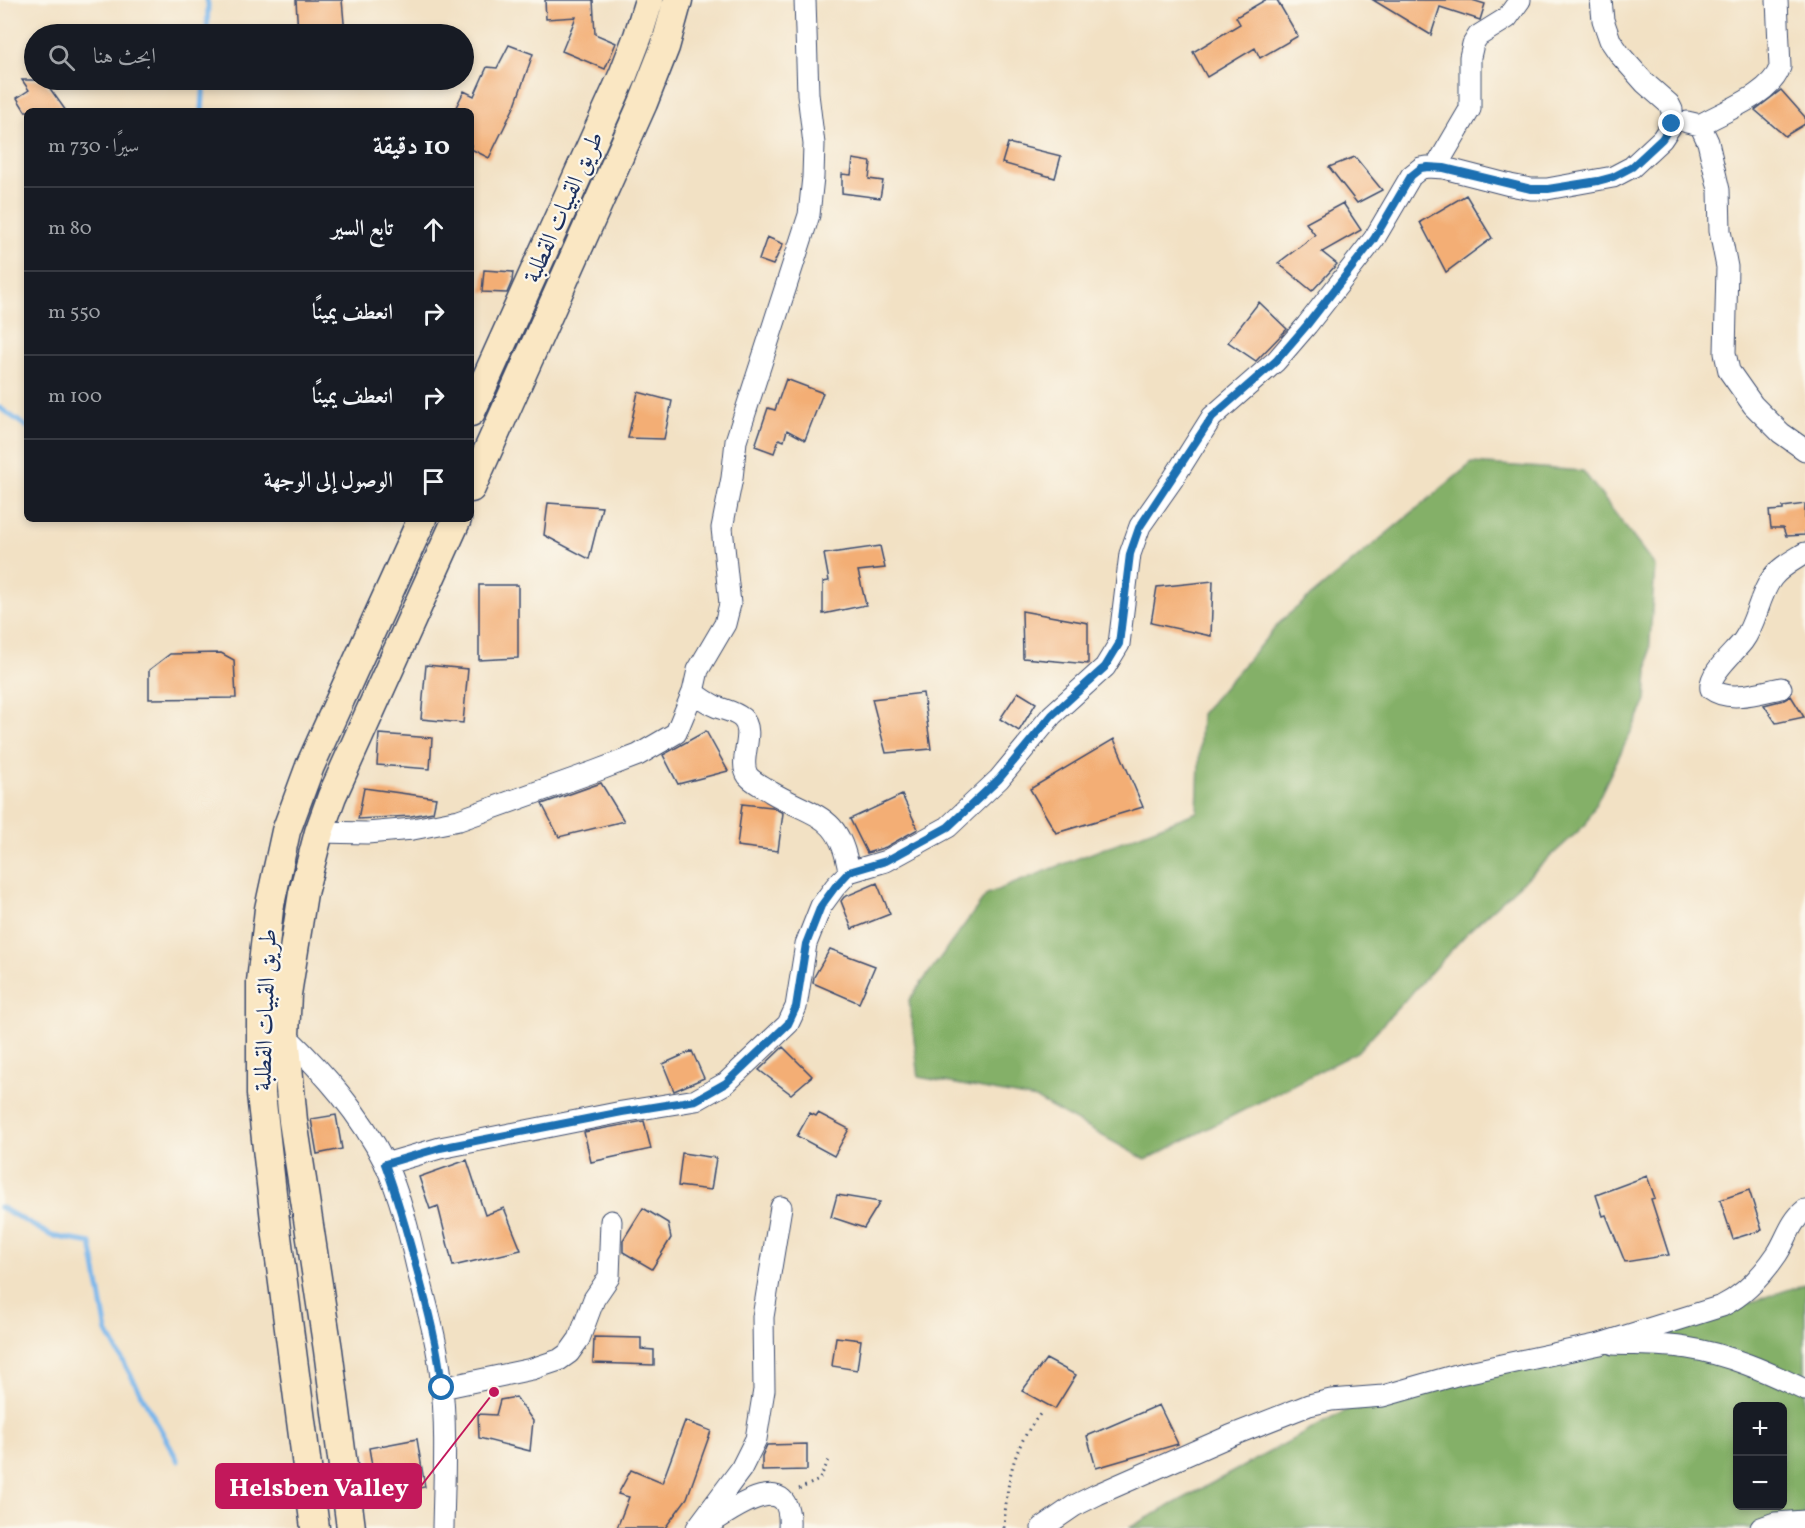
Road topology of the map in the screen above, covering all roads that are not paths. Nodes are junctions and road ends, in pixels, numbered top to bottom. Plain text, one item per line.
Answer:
1 (649, 0) edge
2 (678, 0) edge
3 (805, 0) edge
4 (1520, 0) edge
5 (1601, 0) edge
6 (1777, 0) edge
7 (638, 36) junction
8 (665, 47) junction
9 (1673, 118) junction
10 (1700, 125) junction
11 (1436, 167) junction
12 (474, 405) edge
13 (1805, 450) edge
14 (474, 481) edge
15 (421, 522) edge
16 (456, 522) edge
17 (1805, 553) edge
18 (1781, 688) dead end
19 (693, 692) junction
20 (319, 832) junction
21 (849, 872) junction
22 (285, 1035) junction
23 (385, 1164) junction
24 (781, 1207) dead end
25 (1805, 1210) edge
26 (611, 1221) dead end
27 (1600, 1344) junction
28 (442, 1388) junction
29 (1805, 1390) edge
30 (1805, 1521) edge
31 (315, 1528) edge
32 (351, 1528) edge
33 (442, 1528) edge
34 (697, 1528) edge
35 (704, 1528) edge
36 (789, 1528) edge
37 (1042, 1528) edge
38 (1761, 1528) edge

1 - 7 main road, طريق القبيات القطلبة
2 - 8 main road
3 - 19 street
4 - 11 street
5 - 9 street
6 - 10 street
7 - 8 main road
7 - 12 main road, طريق القبيات القطلبة
8 - 14 main road
9 - 10 street
9 - 11 street
10 - 13 street
11 - 21 street
15 - 31 main road, طريق القبيات القطلبة
16 - 20 main road
17 - 18 street
19 - 20 street
19 - 21 street
20 - 22 main road
21 - 23 street
22 - 23 street
22 - 32 main road
23 - 28 street
24 - 34 street
25 - 27 street
26 - 28 street
27 - 29 street
27 - 37 street
28 - 33 street
30 - 38 street
35 - 36 street

